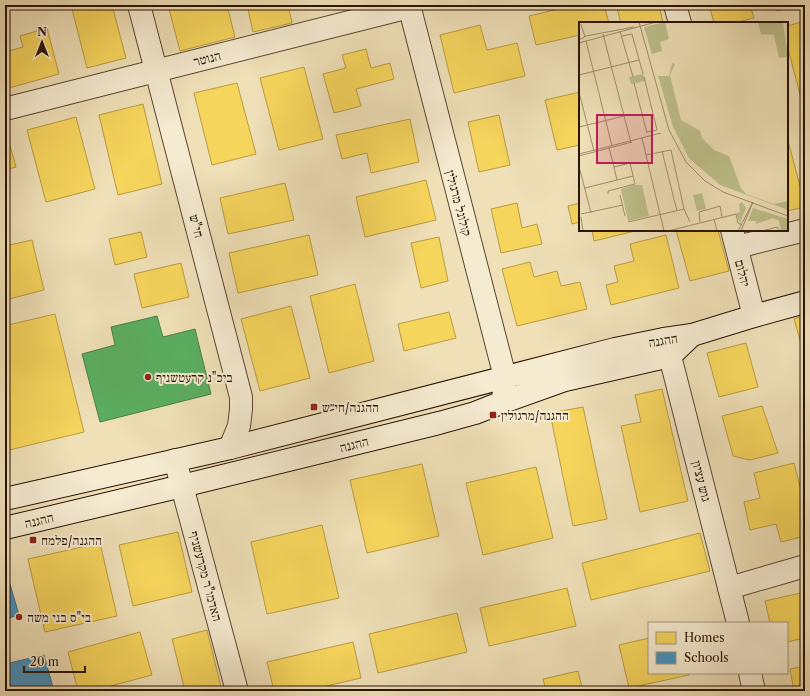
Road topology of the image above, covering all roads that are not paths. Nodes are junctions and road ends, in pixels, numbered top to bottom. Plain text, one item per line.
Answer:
1 (139, 5) edge
2 (675, 5) edge
3 (409, 6) edge
4 (680, 22) edge
5 (156, 71) junction
6 (5, 109) edge
7 (805, 230) edge
8 (735, 238) edge
9 (805, 302) edge
10 (754, 316) junction
11 (667, 348) junction
12 (505, 377) junction
13 (503, 402) junction
14 (230, 448) junction
15 (175, 460) junction
16 (182, 486) junction
17 (5, 499) edge
18 (5, 528) edge
19 (805, 566) edge
20 (729, 588) junction
21 (738, 622) edge
22 (750, 674) edge
23 (237, 691) edge
24 (754, 691) edge

1 - 5 street, חי"ש
2 - 4 street
3 - 5 street, הנוטר
3 - 12 street, קולונל מרגולין
5 - 6 street, הנוטר
5 - 14 street, חי"ש
7 - 8 street
8 - 10 street, יהלום
9 - 10 street, ההגנה
10 - 11 street, ההגנה
11 - 12 street, ההגנה
11 - 13 street, ההגנה
11 - 20 street, גוש עציון
12 - 13 street, קולונל מרגולין
12 - 14 street, ההגנה
13 - 16 street, ההגנה
14 - 15 street, ההגנה
15 - 16 street, האדמו"ר מקרעשניף
15 - 17 street, ההגנה
16 - 18 street, ההגנה
16 - 23 street, האדמו"ר מקרעשניף
19 - 20 street
20 - 21 street, גוש עציון
22 - 24 street

